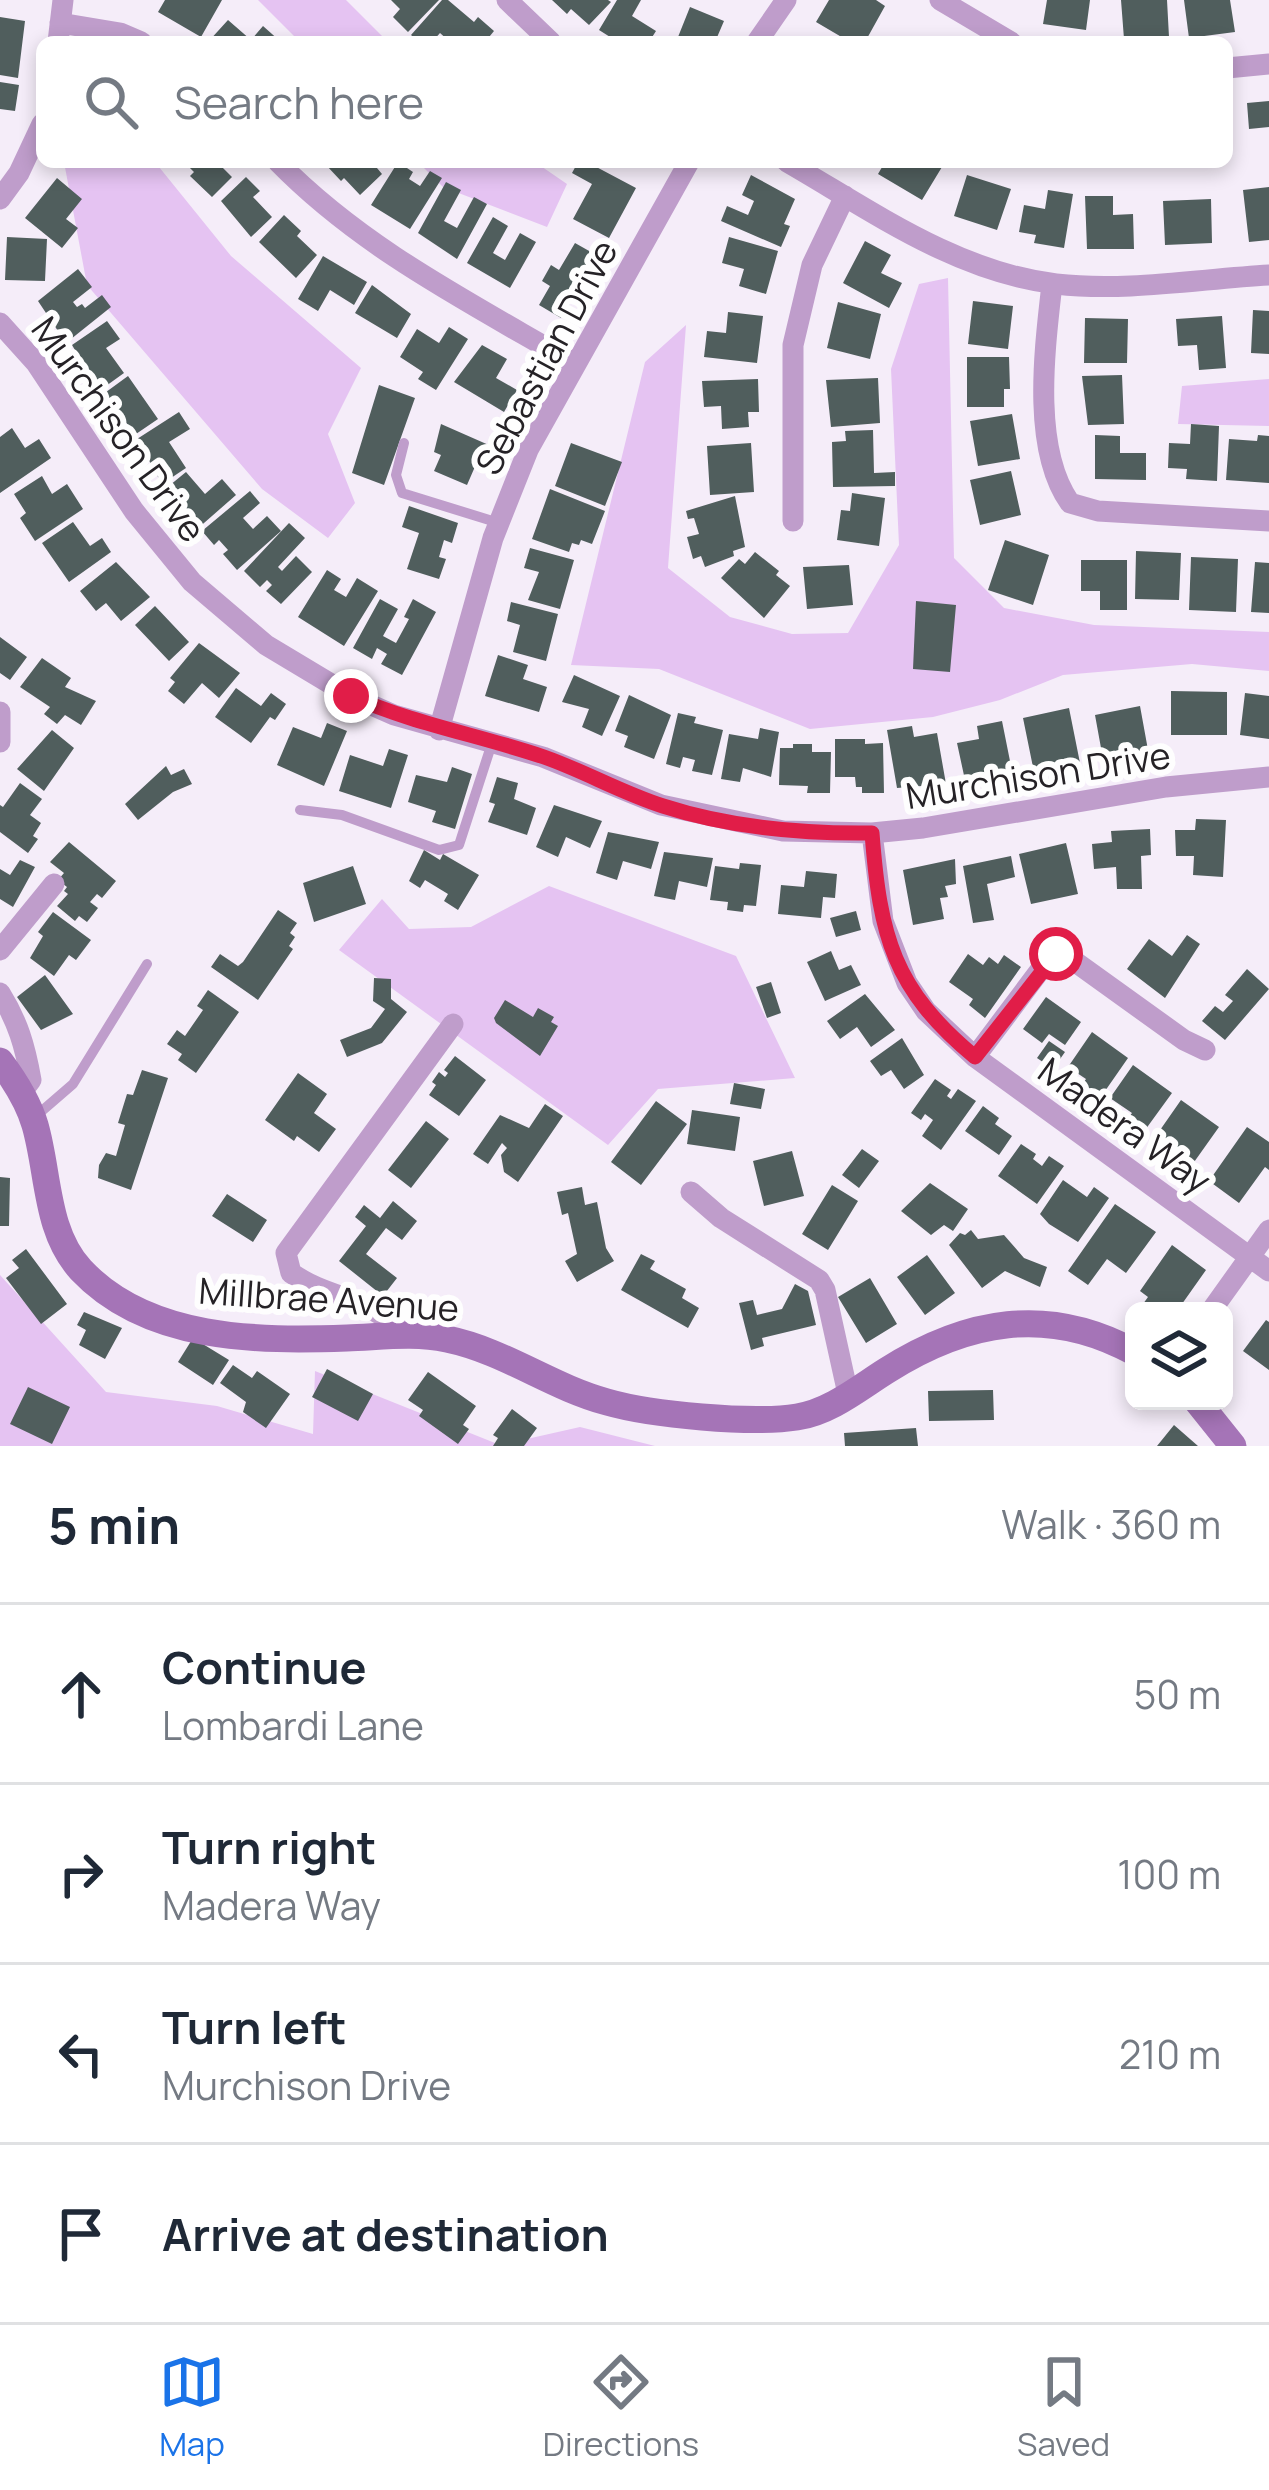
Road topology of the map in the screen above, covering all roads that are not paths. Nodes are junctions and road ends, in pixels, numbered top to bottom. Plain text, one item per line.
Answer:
1 (507, 0) edge
2 (786, 0) edge
3 (940, 0) edge
4 (60, 22) edge
5 (127, 36) edge
6 (545, 36) edge
7 (761, 36) edge
8 (1000, 36) edge
9 (1269, 64) edge
10 (1233, 67) edge
11 (36, 137) edge
12 (284, 168) edge
13 (686, 168) edge
14 (797, 168) edge
15 (845, 196) junction
16 (0, 199) edge
17 (1269, 275) edge
18 (1052, 284) junction
19 (0, 323) edge
20 (575, 364) junction
21 (404, 443) dead end
22 (793, 520) dead end
23 (1269, 521) edge
24 (499, 523) junction
25 (0, 712) edge
26 (439, 730) junction
27 (0, 742) edge
28 (492, 743) junction
29 (1269, 777) edge
30 (300, 810) dead end
31 (872, 833) junction
32 (54, 884) dead end
33 (0, 950) edge
34 (146, 964) dead end
35 (0, 993) edge
36 (453, 1024) dead end
37 (1205, 1050) dead end
38 (975, 1057) junction
39 (0, 1061) edge
40 (22, 1092) junction
41 (33, 1118) junction
42 (692, 1192) dead end
43 (1269, 1230) edge
44 (1250, 1257) junction
45 (1269, 1271) edge
46 (1218, 1302) edge
47 (405, 1336) junction
48 (1125, 1348) edge
49 (848, 1394) junction
50 (1204, 1410) edge
51 (1233, 1446) edge

1 - 6 street
2 - 7 street
3 - 8 street
4 - 5 street
9 - 10 street
11 - 16 street
12 - 20 street
13 - 20 street, Sebastian Drive
14 - 15 street
15 - 18 street
15 - 22 street
17 - 18 street
18 - 23 street
19 - 26 street, Murchison Drive
20 - 24 street, Sebastian Drive
21 - 24 lane
24 - 26 street, Sebastian Drive
25 - 27 street
26 - 28 street, Murchison Drive
28 - 30 lane
28 - 31 street, Murchison Drive
29 - 31 street, Murchison Drive
31 - 38 street, Madera Way
32 - 33 street
34 - 41 lane
35 - 40 street
36 - 47 street
37 - 38 street
38 - 44 street, Madera Way
39 - 40 street, Millbrae Avenue
40 - 41 street, Millbrae Avenue
41 - 47 street, Millbrae Avenue
42 - 49 street
43 - 44 street
44 - 45 street, Madera Way
44 - 46 street
47 - 49 street, Millbrae Avenue
48 - 49 street, Millbrae Avenue
50 - 51 street

